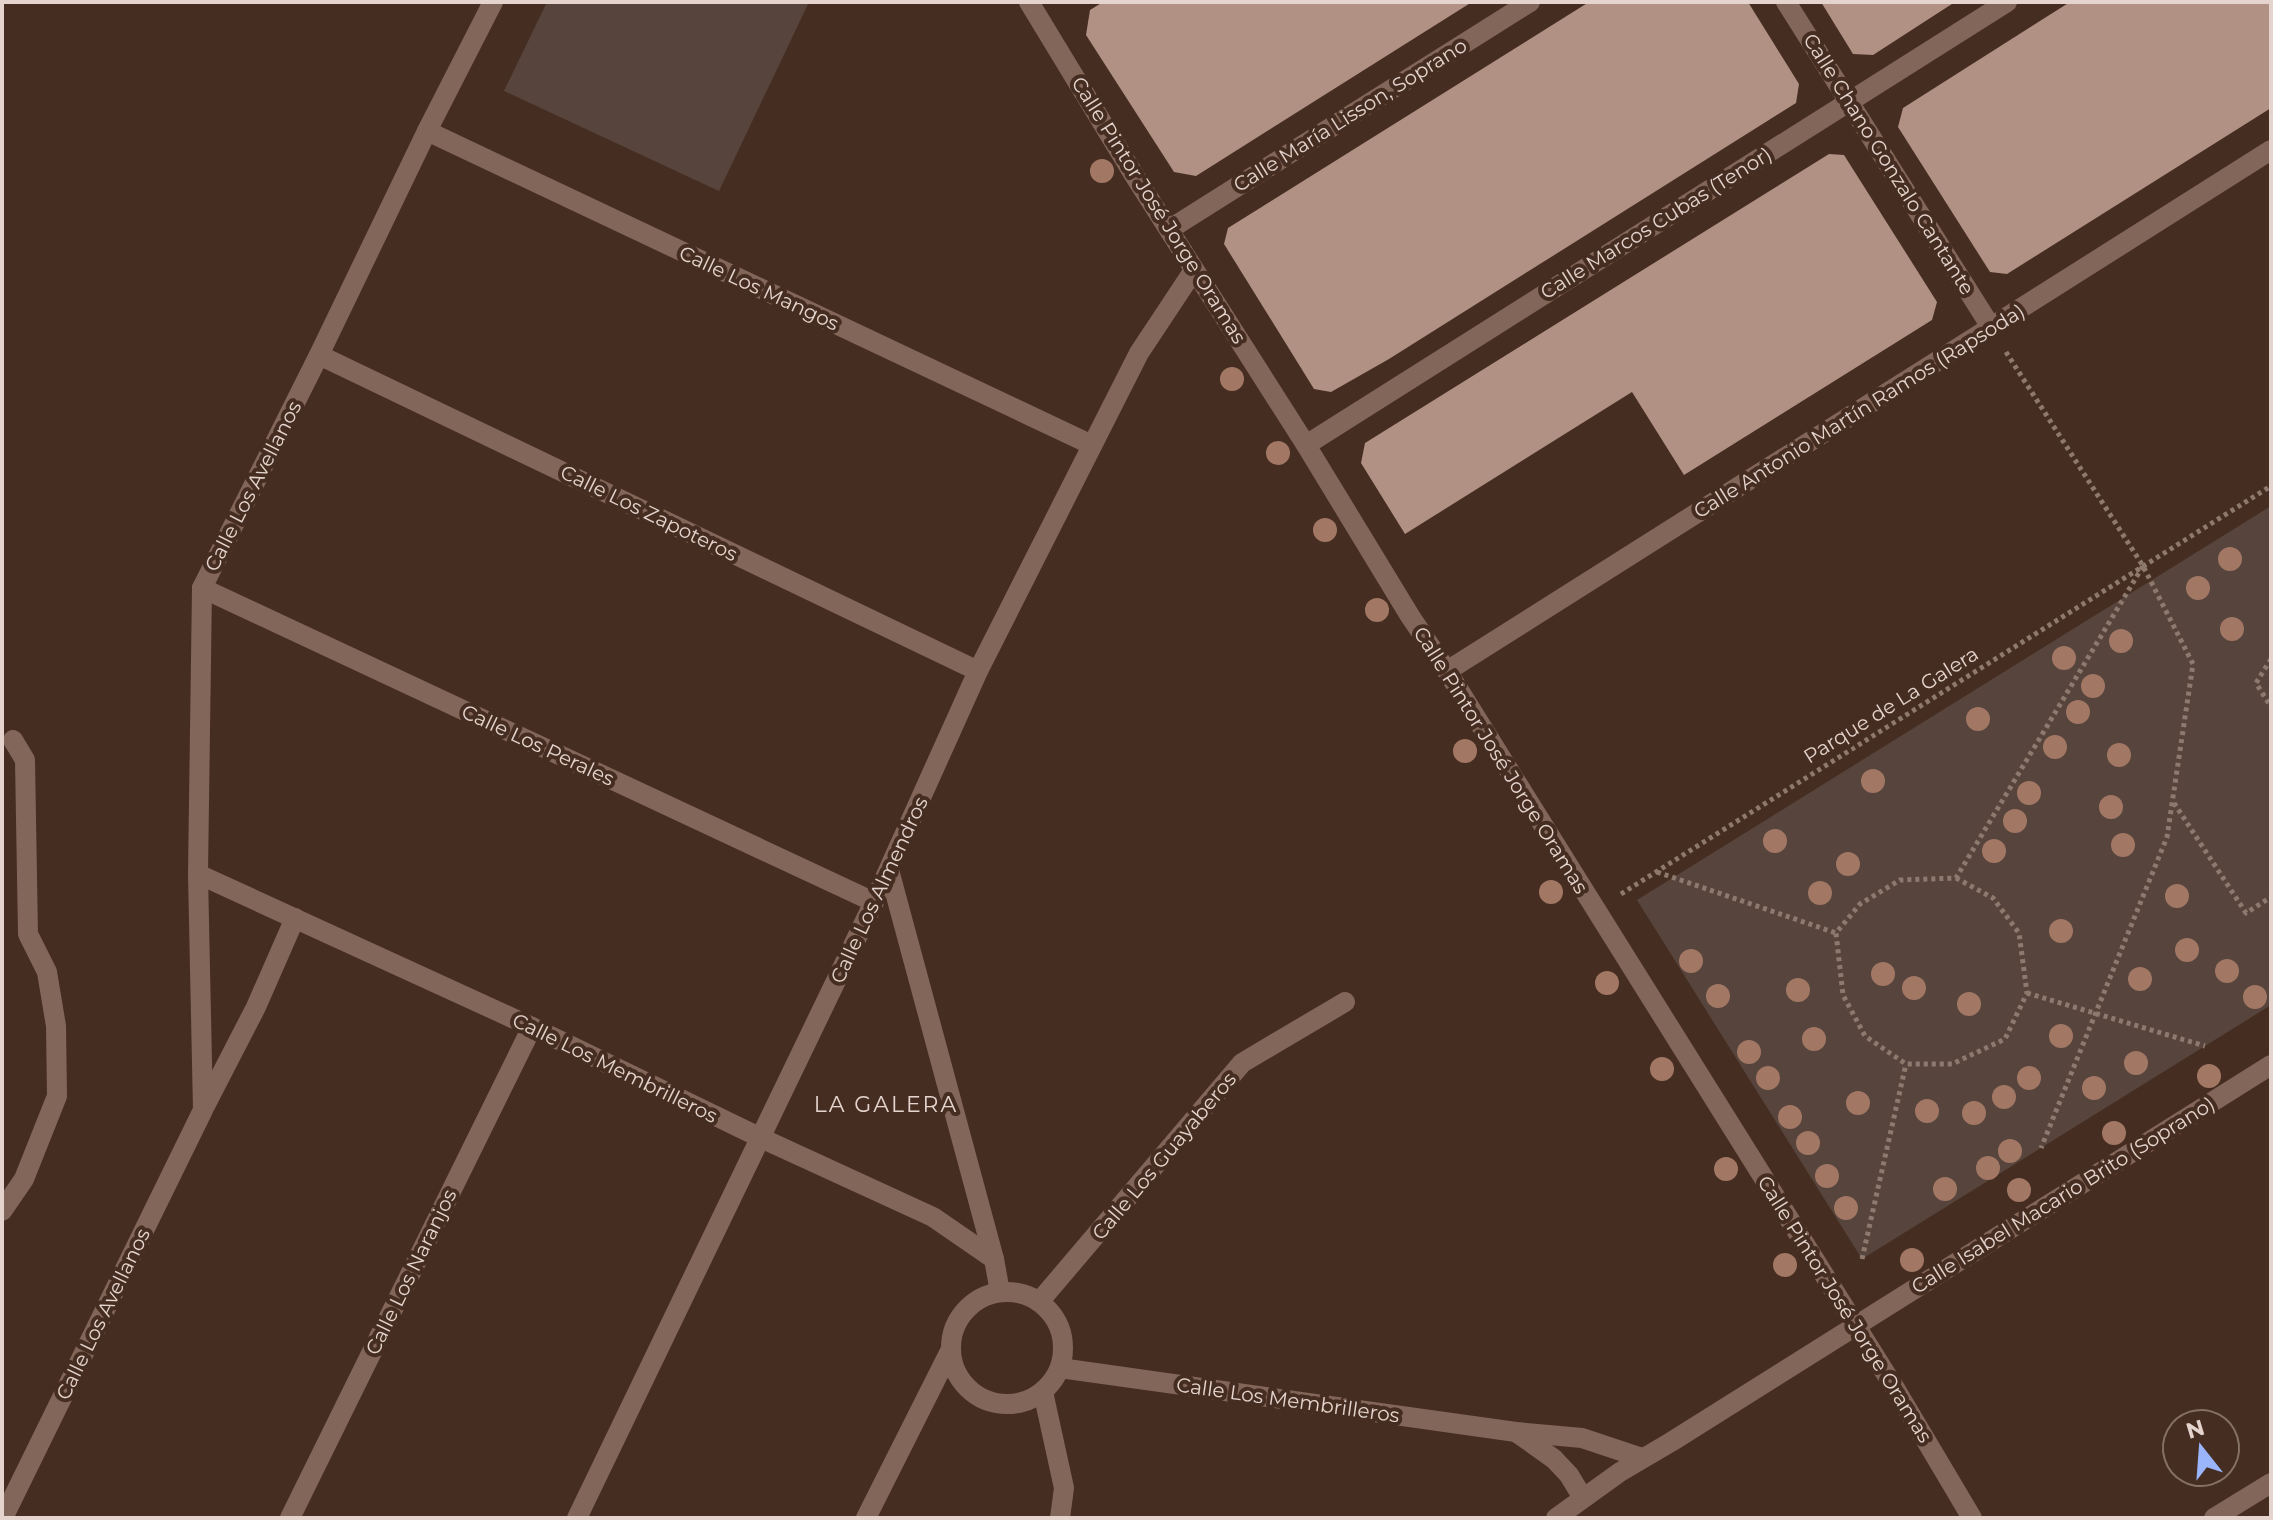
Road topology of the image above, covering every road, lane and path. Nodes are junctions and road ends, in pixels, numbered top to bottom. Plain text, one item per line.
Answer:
1 (493, 2) edge
2 (1530, 2) edge
3 (1786, 2) edge
4 (2007, 2) edge
5 (1036, 4) edge
6 (1849, 102) junction
7 (427, 131) junction
8 (2271, 150) edge
9 (1170, 229) junction
10 (1194, 270) junction
11 (1991, 327) junction
12 (319, 355) junction
13 (1092, 445) junction
14 (1306, 445) junction
15 (2271, 486) edge
16 (2143, 566) junction
17 (202, 588) junction
18 (2271, 659) edge
19 (978, 671) junction
20 (1447, 671) junction
21 (2271, 707) edge
22 (13, 740) dead end
23 (2173, 802) junction
24 (889, 870) junction
25 (1656, 872) junction
26 (198, 874) junction
27 (1956, 878) junction
28 (2271, 897) edge
29 (874, 902) junction
30 (1596, 909) junction
31 (295, 918) junction
32 (1836, 933) junction
33 (2027, 993) junction
34 (1345, 1002) dead end
35 (2096, 1014) junction
36 (532, 1027) junction
37 (2205, 1046) dead end
38 (1906, 1064) junction
39 (2271, 1065) edge
40 (203, 1110) junction
41 (761, 1138) junction
42 (2041, 1148) dead end
43 (2, 1211) edge
44 (994, 1259) junction
45 (1862, 1259) dead end
46 (1000, 1292) junction
47 (1039, 1302) junction
48 (1856, 1326) junction
49 (950, 1351) junction
50 (1060, 1368) junction
51 (1043, 1392) junction
52 (1516, 1432) junction
53 (1642, 1458) junction
54 (2271, 1483) edge
55 (1583, 1498) junction
56 (3, 1518) edge
57 (290, 1518) edge
58 (577, 1518) edge
59 (866, 1518) edge
60 (1060, 1518) edge
61 (1556, 1518) edge
62 (1972, 1518) edge
63 (2214, 1518) edge

1 - 7 street, Calle Los Avellanos
2 - 9 street, Calle María Lisson, Soprano
3 - 6 street, Calle Chano Gonzalo Cantante
4 - 6 street, Calle Marcos Cubas (Tenor)
5 - 9 street, Calle Pintor José Jorge Oramas
6 - 11 street, Calle Chano Gonzalo Cantante
6 - 14 street, Calle Marcos Cubas (Tenor)
7 - 12 street, Calle Los Avellanos
7 - 13 street, Calle Los Mangos
8 - 11 street, Calle Antonio Martín Ramos (Rapsoda)
9 - 10 street, Calle Pintor José Jorge Oramas
10 - 13 street, Calle Los Almendros
10 - 14 street, Calle Pintor José Jorge Oramas
11 - 16 path
11 - 20 street, Calle Antonio Martín Ramos (Rapsoda)
12 - 17 street, Calle Los Avellanos
12 - 19 street, Calle Los Zapoteros
13 - 19 street, Calle Los Almendros
14 - 20 street, Calle Pintor José Jorge Oramas
15 - 16 path, Parque de La Galera
16 - 23 path
16 - 25 path, Parque de La Galera
16 - 27 path, Parque de La Galera
17 - 26 street, Calle Los Avellanos
17 - 29 street, Calle Los Perales
18 - 21 path
19 - 24 street, Calle Los Almendros
20 - 30 street, Calle Pintor José Jorge Oramas
22 - 43 street
23 - 28 path
23 - 35 path
24 - 29 street, Calle Los Almendros
24 - 44 street
25 - 30 path, Parque de La Galera
25 - 32 path
26 - 31 street, Calle Los Membrilleros
26 - 40 street, Calle Los Avellanos
27 - 32 path
27 - 33 path
29 - 41 street, Calle Los Almendros
30 - 48 street, Calle Pintor José Jorge Oramas
31 - 36 street, Calle Los Membrilleros
31 - 40 street, Calle Los Avellanos
32 - 38 path
33 - 35 path
33 - 38 path
34 - 47 street, Calle Los Guayaberos
35 - 37 path
35 - 42 path
36 - 41 street, Calle Los Membrilleros
36 - 57 street, Calle Los Naranjos
38 - 45 path
39 - 48 street, Calle Isabel Macario Brito (Soprano)
40 - 56 street, Calle Los Avellanos
41 - 44 street, Calle Los Membrilleros
41 - 58 street, Calle Los Almendros
44 - 46 street
46 - 47 street
46 - 49 street
47 - 50 street
48 - 53 street, Calle Isabel Macario Brito (Soprano)
48 - 62 street, Calle Pintor José Jorge Oramas
49 - 51 street
49 - 59 street
50 - 51 street
50 - 52 street, Calle Los Membrilleros
51 - 60 street
52 - 53 street, Calle Los Membrilleros
52 - 55 street, Calle Los Membrilleros
53 - 55 street, Calle Isabel Macario Brito (Soprano)
54 - 63 street
55 - 61 street, Calle Isabel Macario Brito (Soprano)

